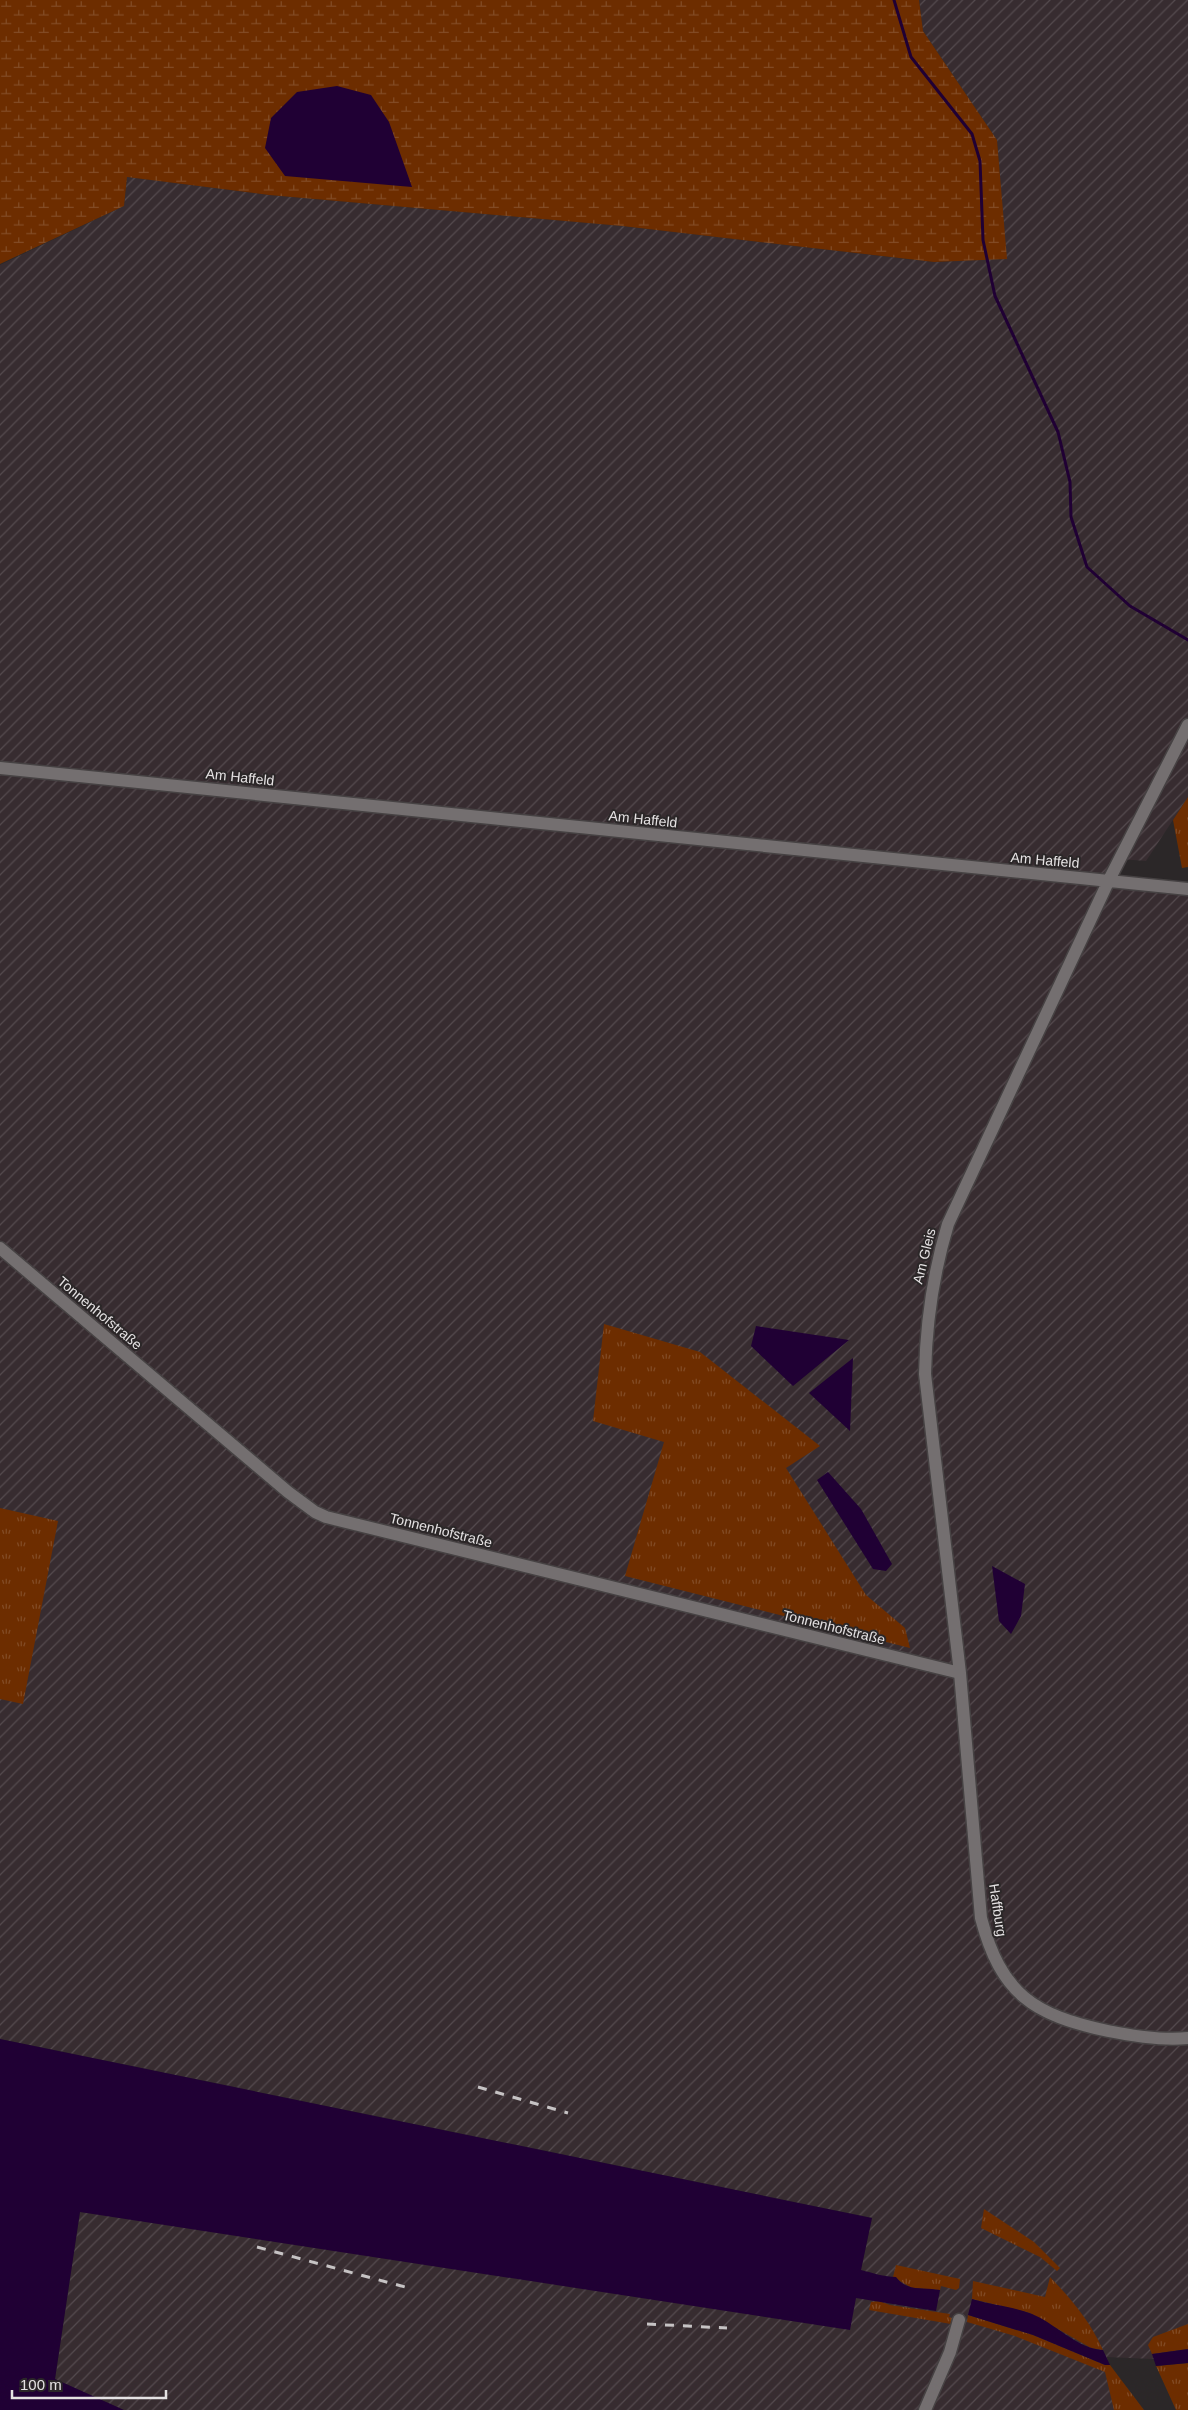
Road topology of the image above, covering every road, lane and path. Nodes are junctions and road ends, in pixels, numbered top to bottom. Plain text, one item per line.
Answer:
1 (1188, 725) edge
2 (0, 768) edge
3 (1109, 880) junction
4 (1188, 889) edge
5 (0, 1248) edge
6 (960, 1673) junction
7 (1188, 2038) edge
8 (959, 2320) dead end
9 (925, 2410) edge

1 - 3 street
2 - 3 street, Am Haffeld
3 - 4 street, Am Haffeld
3 - 6 street, Am Gleis
5 - 6 street, Tonnenhofstraße
6 - 7 street, Haffburg
8 - 9 street

